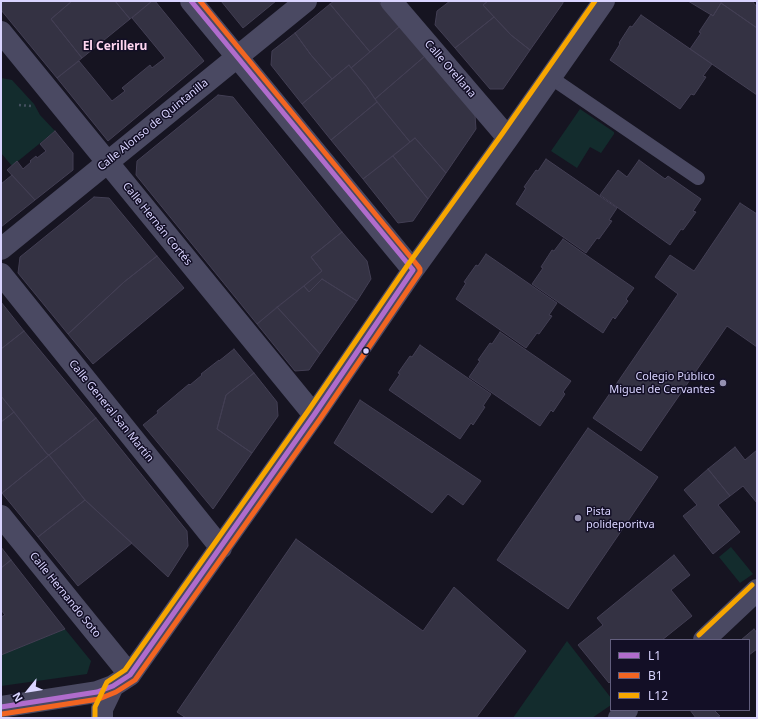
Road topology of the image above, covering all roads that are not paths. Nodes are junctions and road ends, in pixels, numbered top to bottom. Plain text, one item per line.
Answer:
1 (191, 1) edge
2 (306, 1) edge
3 (391, 1) edge
4 (604, 1) edge
5 (4, 42) edge
6 (237, 57) junction
7 (550, 77) junction
8 (508, 138) junction
9 (108, 163) junction
10 (698, 178) dead end
11 (1, 249) edge
12 (413, 270) junction
13 (1, 274) edge
14 (314, 415) junction
15 (1, 516) edge
16 (221, 548) junction
17 (757, 590) edge
18 (709, 636) edge
19 (122, 680) junction
20 (1, 707) edge
21 (626, 711) edge
22 (102, 718) edge
23 (618, 718) edge

1 - 6 street
2 - 6 street, Calle Alonso de Quintanilla
3 - 8 street, Calle Orellana
4 - 7 street
5 - 9 street, Calle Hernán Cortés
6 - 9 street, Calle Alonso de Quintanilla
6 - 12 street
7 - 8 street
7 - 10 lane
8 - 12 street
9 - 11 street, Calle Alonso de Quintanilla
9 - 14 street, Calle Hernán Cortés
12 - 14 street
13 - 16 street, Calle General San Martín
14 - 16 street
15 - 19 street, Calle Hernando Soto
16 - 19 street
17 - 18 street
19 - 20 street
19 - 22 street
21 - 23 street

